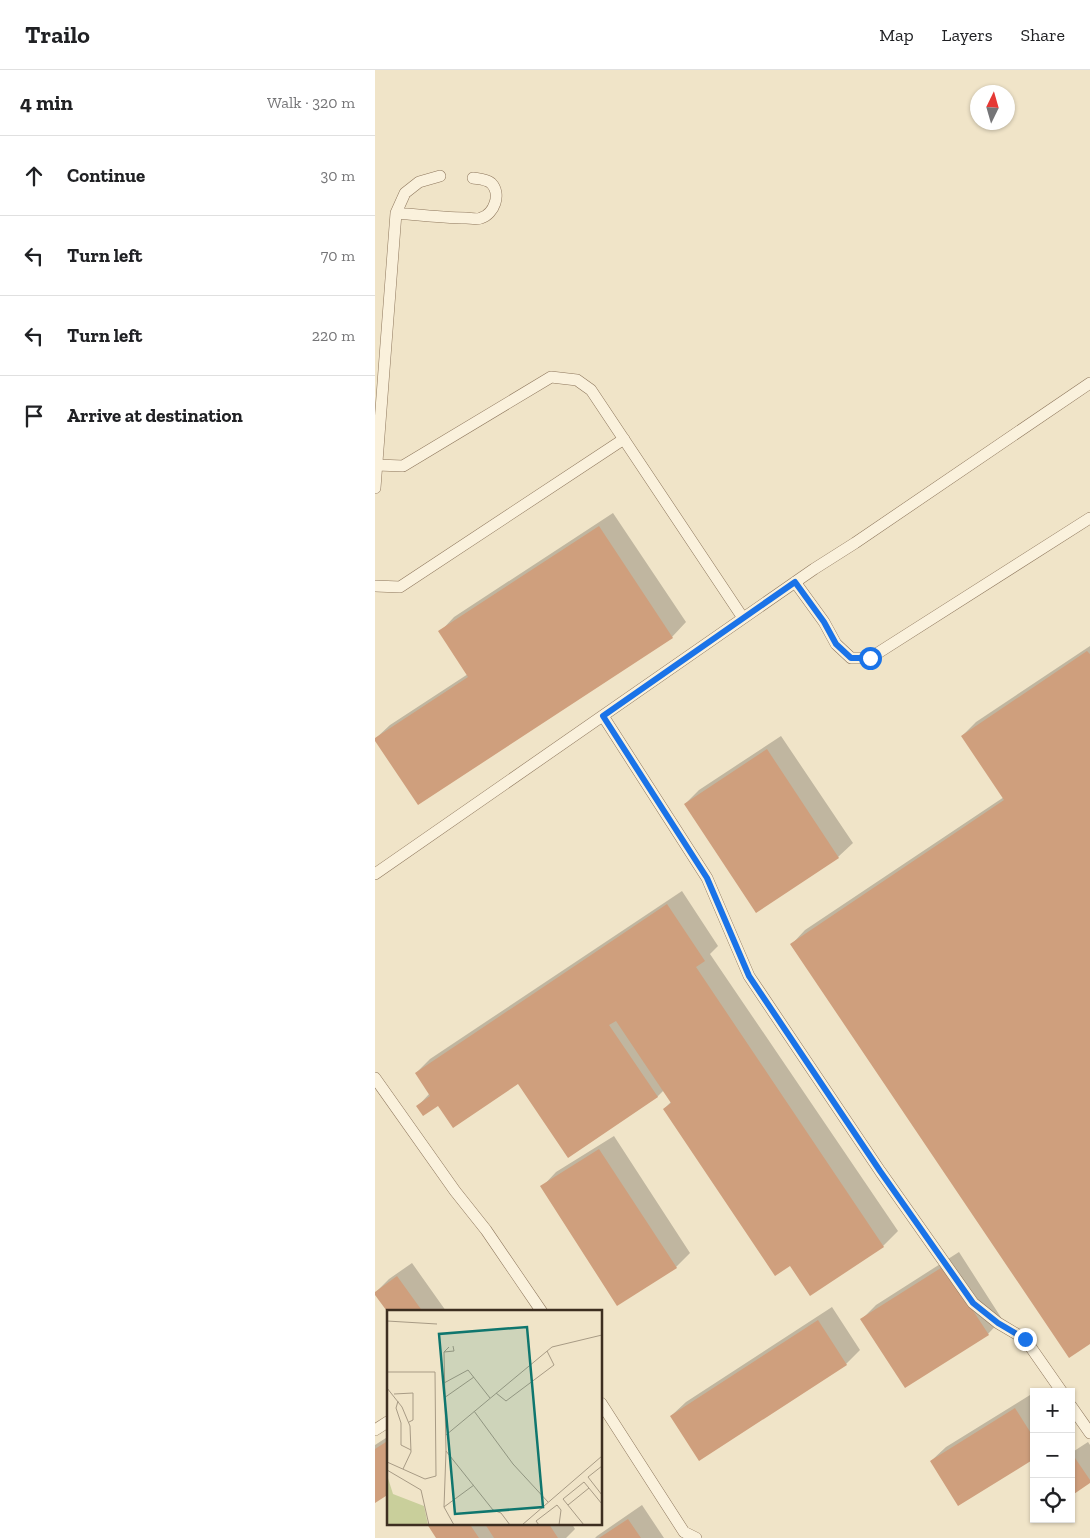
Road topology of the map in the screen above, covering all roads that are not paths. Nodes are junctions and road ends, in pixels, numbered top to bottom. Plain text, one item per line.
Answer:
1 (440, 176) dead end
2 (473, 178) dead end
3 (396, 213) junction
4 (1090, 383) edge
5 (624, 440) junction
6 (377, 464) junction
7 (375, 488) edge
8 (1090, 518) edge
9 (795, 582) junction
10 (375, 586) edge
11 (743, 618) junction
12 (603, 716) junction
13 (375, 874) edge
14 (375, 1078) edge
15 (541, 1310) edge
16 (1059, 1388) edge
17 (603, 1407) edge
18 (1075, 1412) edge
19 (387, 1422) edge
20 (375, 1430) edge
21 (1090, 1433) edge
22 (696, 1538) edge

1 - 3 lane
2 - 3 lane
3 - 6 lane
4 - 9 lane
5 - 6 lane
5 - 10 lane
5 - 11 lane
6 - 7 lane
8 - 9 lane
9 - 11 lane
11 - 12 lane
12 - 13 lane
12 - 16 lane
14 - 15 lane
17 - 22 lane
18 - 21 lane
19 - 20 lane

